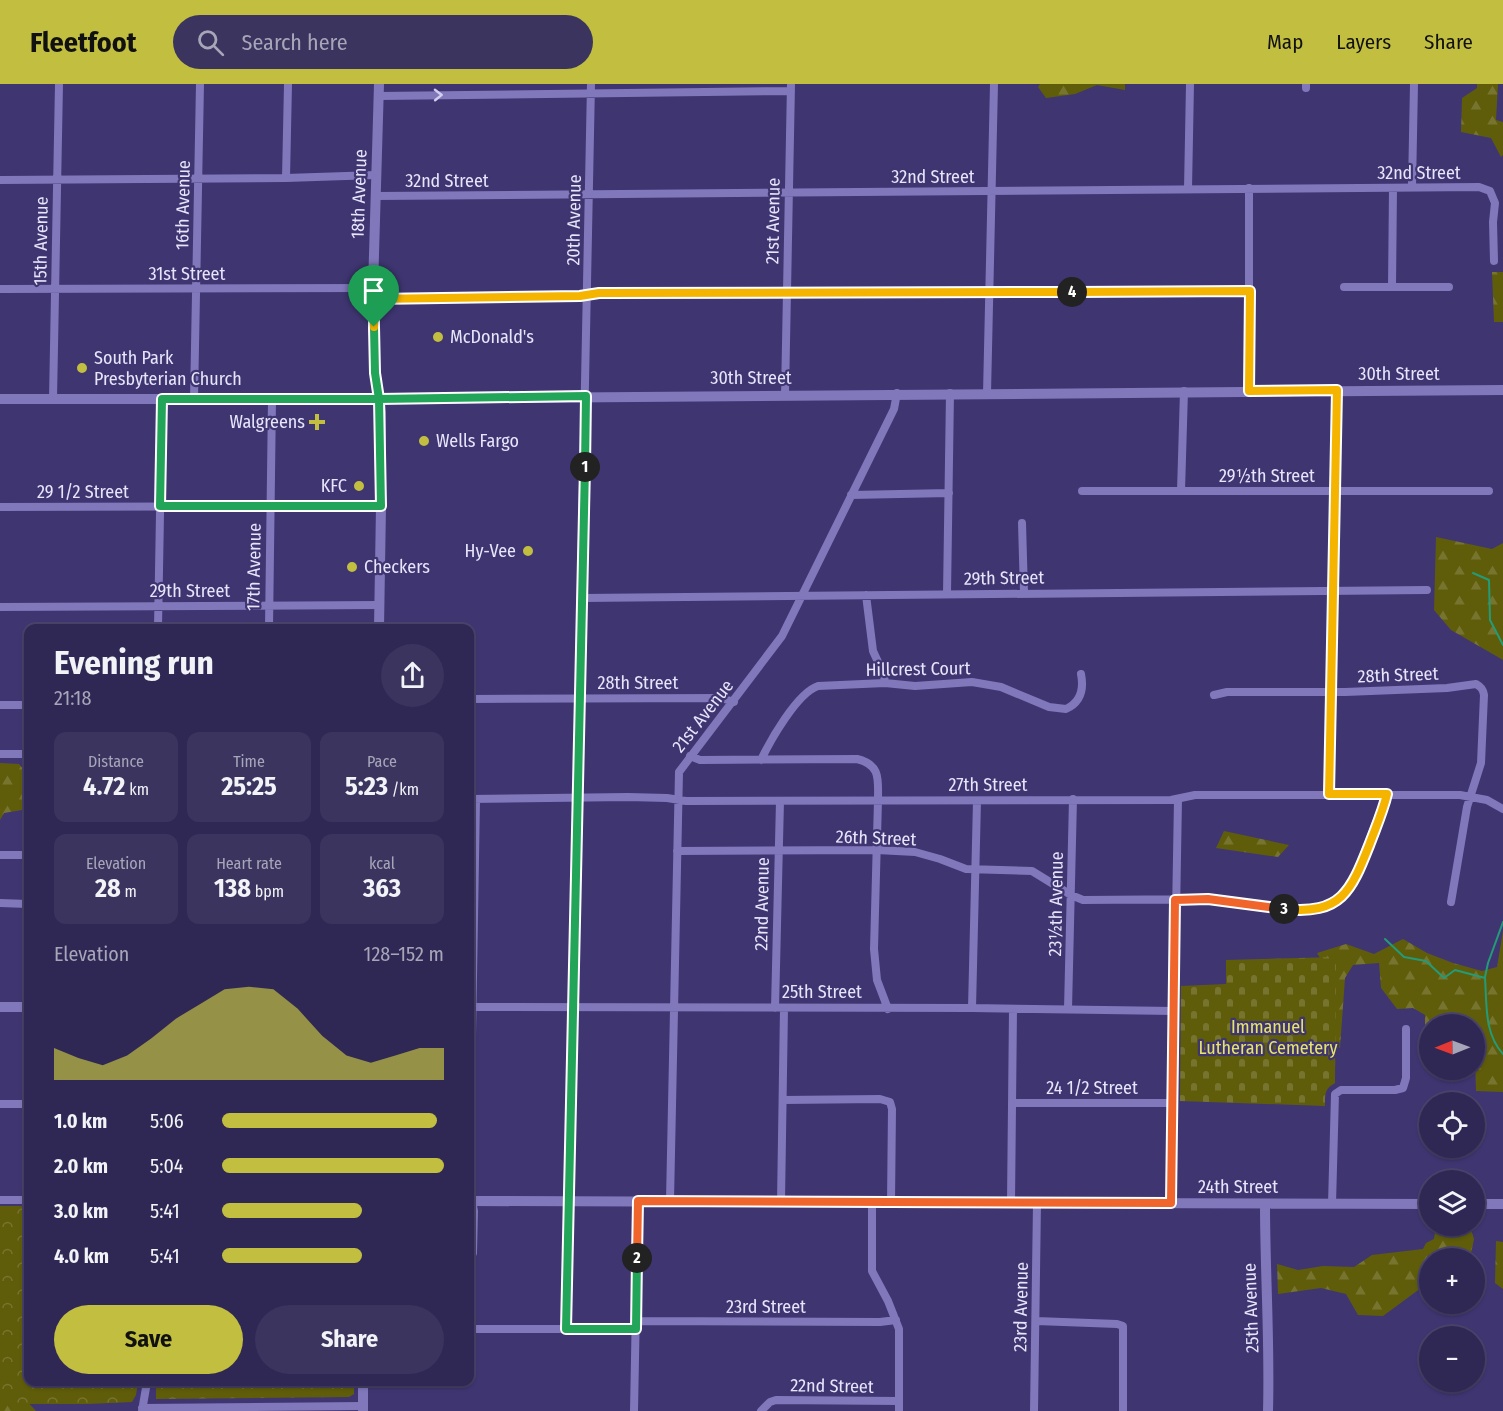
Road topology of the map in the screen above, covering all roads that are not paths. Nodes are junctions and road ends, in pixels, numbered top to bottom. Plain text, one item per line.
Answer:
1 (59, 84) edge
2 (200, 84) edge
3 (288, 84) edge
4 (379, 84) edge
5 (591, 84) edge
6 (994, 84) edge
7 (1190, 84) edge
8 (1414, 84) edge
9 (791, 88) edge
10 (591, 94) junction
11 (379, 96) junction
12 (376, 175) junction
13 (286, 178) junction
14 (57, 179) junction
15 (198, 179) junction
16 (0, 180) edge
17 (1412, 187) junction
18 (1249, 188) junction
19 (1393, 188) junction
20 (1188, 189) junction
21 (990, 191) junction
22 (789, 193) junction
23 (589, 195) junction
24 (376, 196) junction
25 (1494, 261) dead end
26 (1344, 287) dead end
27 (1392, 287) junction
28 (1449, 287) dead end
29 (55, 288) junction
30 (0, 289) edge
31 (196, 289) junction
32 (1250, 291) junction
33 (786, 292) junction
34 (988, 292) junction
35 (374, 294) junction
36 (588, 294) junction
37 (1337, 390) junction
38 (1503, 390) edge
39 (1249, 391) junction
40 (1184, 392) junction
41 (897, 393) junction
42 (950, 393) junction
43 (987, 394) junction
44 (785, 395) junction
45 (586, 396) junction
46 (0, 399) edge
47 (53, 399) junction
48 (162, 399) junction
49 (194, 399) junction
50 (272, 399) junction
51 (379, 399) junction
52 (1489, 490) dead end
53 (1082, 491) dead end
54 (1181, 491) junction
55 (1335, 491) junction
56 (949, 493) junction
57 (851, 495) junction
58 (160, 506) junction
59 (381, 506) junction
60 (0, 507) edge
61 (270, 507) junction
62 (1022, 523) dead end
63 (1426, 590) dead end
64 (1334, 592) junction
65 (1024, 593) junction
66 (947, 594) junction
67 (866, 595) junction
68 (801, 597) junction
69 (582, 598) junction
70 (379, 605) junction
71 (159, 606) junction
72 (269, 606) junction
73 (0, 607) edge
74 (158, 624) edge
75 (268, 624) edge
76 (379, 624) edge
77 (1081, 674) dead end
78 (885, 683) junction
79 (1332, 692) junction
80 (1214, 695) dead end
81 (580, 698) junction
82 (474, 699) edge
83 (734, 702) junction
84 (0, 705) edge
85 (24, 705) edge
86 (0, 754) edge
87 (24, 754) edge
88 (690, 756) junction
89 (761, 760) junction
90 (1329, 794) junction
91 (1387, 794) junction
92 (1470, 796) junction
93 (578, 798) junction
94 (474, 799) edge
95 (1073, 799) junction
96 (1178, 799) junction
97 (678, 800) junction
98 (879, 800) junction
99 (780, 801) junction
100 (977, 801) junction
101 (1503, 809) edge
102 (877, 850) junction
103 (677, 851) junction
104 (778, 851) junction
105 (0, 855) edge
106 (24, 855) edge
107 (975, 870) junction
108 (1071, 896) junction
109 (1175, 900) junction
110 (1451, 902) dead end
111 (0, 903) edge
112 (24, 904) edge
113 (0, 1007) edge
114 (24, 1007) edge
115 (474, 1007) edge
116 (574, 1008) junction
117 (674, 1008) junction
118 (780, 1008) junction
119 (888, 1008) junction
120 (972, 1008) junction
121 (1013, 1009) junction
122 (1068, 1009) junction
123 (1174, 1011) junction
124 (1406, 1029) dead end
125 (783, 1100) junction
126 (1012, 1103) junction
127 (1172, 1103) junction
128 (0, 1104) edge
129 (24, 1104) edge
130 (474, 1197) edge
131 (0, 1200) edge
132 (24, 1200) edge
133 (569, 1201) junction
134 (638, 1201) junction
135 (670, 1202) junction
136 (781, 1202) junction
137 (872, 1202) junction
138 (891, 1202) junction
139 (1011, 1203) junction
140 (1037, 1203) junction
141 (1171, 1203) junction
142 (1265, 1204) junction
143 (1332, 1204) junction
144 (1419, 1204) edge
145 (1485, 1204) edge
146 (1503, 1204) edge
147 (896, 1320) junction
148 (1035, 1321) junction
149 (636, 1325) junction
150 (474, 1329) edge
151 (566, 1329) junction
152 (146, 1386) edge
153 (363, 1386) edge
154 (899, 1401) junction
155 (363, 1408) edge
156 (763, 1408) edge
157 (142, 1409) edge
158 (251, 1409) edge
159 (634, 1411) edge
160 (899, 1411) edge
161 (1034, 1411) edge
162 (1123, 1411) edge
163 (1268, 1411) edge

1 - 14 street, 15th Avenue
2 - 15 street, 16th Avenue
3 - 13 street
4 - 11 street, 18th Avenue
5 - 10 street, 20th Avenue
6 - 21 street
7 - 20 street
8 - 17 street
9 - 10 street
9 - 22 street, 21st Avenue
11 -> 10 street
10 - 23 street, 20th Avenue
11 - 12 street, 18th Avenue
12 - 13 street
12 - 24 street, 18th Avenue
13 - 15 street
14 - 15 street
14 - 16 street
14 - 29 street, 15th Avenue
15 - 31 street, 16th Avenue
17 - 19 street, 32nd Street
17 - 25 street, 32nd Street
18 - 19 street, 32nd Street
18 - 20 street, 32nd Street
18 - 32 street
19 - 27 street
20 - 21 street, 32nd Street
21 - 22 street, 32nd Street
21 - 34 street
22 - 23 street, 32nd Street
22 - 33 street, 21st Avenue
23 - 24 street, 32nd Street
23 - 36 street, 20th Avenue
24 - 35 street, 18th Avenue
26 - 27 street
27 - 28 street
29 - 30 street, 31st Street
29 - 31 street, 31st Street
29 - 47 street, 15th Avenue
31 - 35 street, 31st Street
31 - 49 street, 16th Avenue
32 - 34 street, 31st Street
32 - 39 street
33 - 34 street, 31st Street
33 - 36 street, 31st Street
33 - 44 street, 21st Avenue
34 - 43 street
35 - 36 street, 31st Street
35 - 51 street, 18th Avenue
36 - 45 street, 20th Avenue
37 - 38 street, 30th Street
37 - 39 street, 30th Street
37 - 55 street
39 - 40 street, 30th Street
40 - 43 street, 30th Street
40 - 54 street
41 - 42 street, 30th Street
41 - 44 street, 30th Street
41 - 57 street, 21st Avenue
42 - 43 street, 30th Street
42 - 56 street
44 - 45 street, 30th Street
45 - 51 street, 30th Street
45 - 69 street, 20th Avenue
46 - 47 street, 30th Street
47 - 48 street, 30th Street
48 - 49 street, 30th Street
48 - 58 street
49 - 50 street, 30th Street
50 - 51 street, 30th Street
50 - 61 street, 17th Avenue
51 - 59 street, 18th Avenue
52 - 55 street, 29½th Street
53 - 54 street, 29½th Street
54 - 55 street, 29½th Street
55 - 64 street
56 - 57 street
56 - 66 street
57 - 68 street, 21st Avenue
58 - 60 street, 29 1/2 Street
58 - 61 street, 29 1/2 Street
58 - 71 street
59 - 61 street, 29 1/2 Street
59 - 70 street, 18th Avenue
61 - 72 street, 17th Avenue
62 - 65 street
63 - 64 street, 29th Street
64 - 65 street, 29th Street
64 - 79 street
65 - 66 street, 29th Street
66 - 67 street, 29th Street
67 - 68 street, 29th Street
67 - 78 street
68 - 69 street, 29th Street
68 - 83 street, 21st Avenue
69 - 81 street, 20th Avenue
70 - 72 street, 29th Street
70 - 76 street, 18th Avenue
71 - 72 street, 29th Street
71 - 73 street, 29th Street
71 - 74 street
72 - 75 street, 17th Avenue
77 - 78 street, Hillcrest Court
78 - 89 street, Hillcrest Court
79 - 80 street, 28th Street
79 - 90 street
79 - 92 street, 28th Street
81 - 82 street, 28th Street
81 - 83 street, 28th Street
81 - 93 street, 20th Avenue
83 - 88 street, 21st Avenue
84 - 85 street
86 - 87 street
88 - 89 street
88 - 97 street, 21st Avenue
89 - 98 street
90 - 91 street, 27th Street
90 - 96 street, 27th Street
91 - 92 street, 27th Street
91 - 109 street, 26th Street
92 - 101 street, 27th Street
92 - 110 street
93 - 94 street, 27th Street
93 - 97 street, 27th Street
93 - 116 street, 20th Avenue
95 - 96 street, 27th Street
95 - 100 street, 27th Street
95 - 108 street, 23½th Avenue
96 - 109 street
97 - 99 street, 27th Street
97 - 103 street, 21st Avenue
98 - 99 street, 27th Street
98 - 100 street, 27th Street
98 - 102 street
99 - 104 street, 22nd Avenue
100 - 107 street
102 - 104 street, 26th Street
102 - 107 street, 26th Street
102 - 119 street
103 - 104 street, 26th Street
103 - 117 street, 21st Avenue
104 - 118 street, 22nd Avenue
105 - 106 street
107 - 108 street, 26th Street
107 - 120 street
108 - 109 street, 26th Street
108 - 122 street, 23½th Avenue
109 - 123 street
111 - 112 street
113 - 114 street
115 - 116 street, 25th Street
116 - 117 street, 25th Street
116 - 133 street, 20th Avenue
117 - 118 street, 25th Street
117 - 135 street, 21st Avenue
118 - 119 street, 25th Street
118 - 125 street, 22nd Avenue
119 - 120 street, 25th Street
120 - 121 street, 25th Street
121 - 122 street, 25th Street
121 - 126 street
122 - 123 street, 25th Street
123 - 127 street
124 - 143 street
125 - 136 street, 22nd Avenue
125 - 138 street
126 - 127 street, 24 1/2 Street
126 - 139 street
127 - 141 street
128 - 129 street
130 - 133 street, 24th Street
131 - 132 street
133 - 134 street, 24th Street
133 - 151 street, 20th Avenue
134 - 135 street, 24th Street
134 - 149 street
135 - 136 street, 24th Street
136 - 137 street, 24th Street
137 - 138 street, 24th Street
137 - 147 street
138 - 139 street, 24th Street
139 - 140 street, 24th Street
140 - 141 street, 24th Street
140 - 148 street, 23rd Avenue
141 - 142 street, 24th Street
142 - 143 street, 24th Street
142 - 163 street, 25th Avenue
143 - 144 street, 24th Street
145 - 146 street
147 - 149 street, 23rd Street
147 - 154 street
148 - 161 street, 23rd Avenue
148 - 162 street
149 - 151 street, 23rd Street
149 - 159 street
150 - 151 street, 23rd Street
152 - 157 street
153 - 155 street
154 - 156 street, 22nd Street
154 - 160 street
155 - 158 street
157 - 158 street

